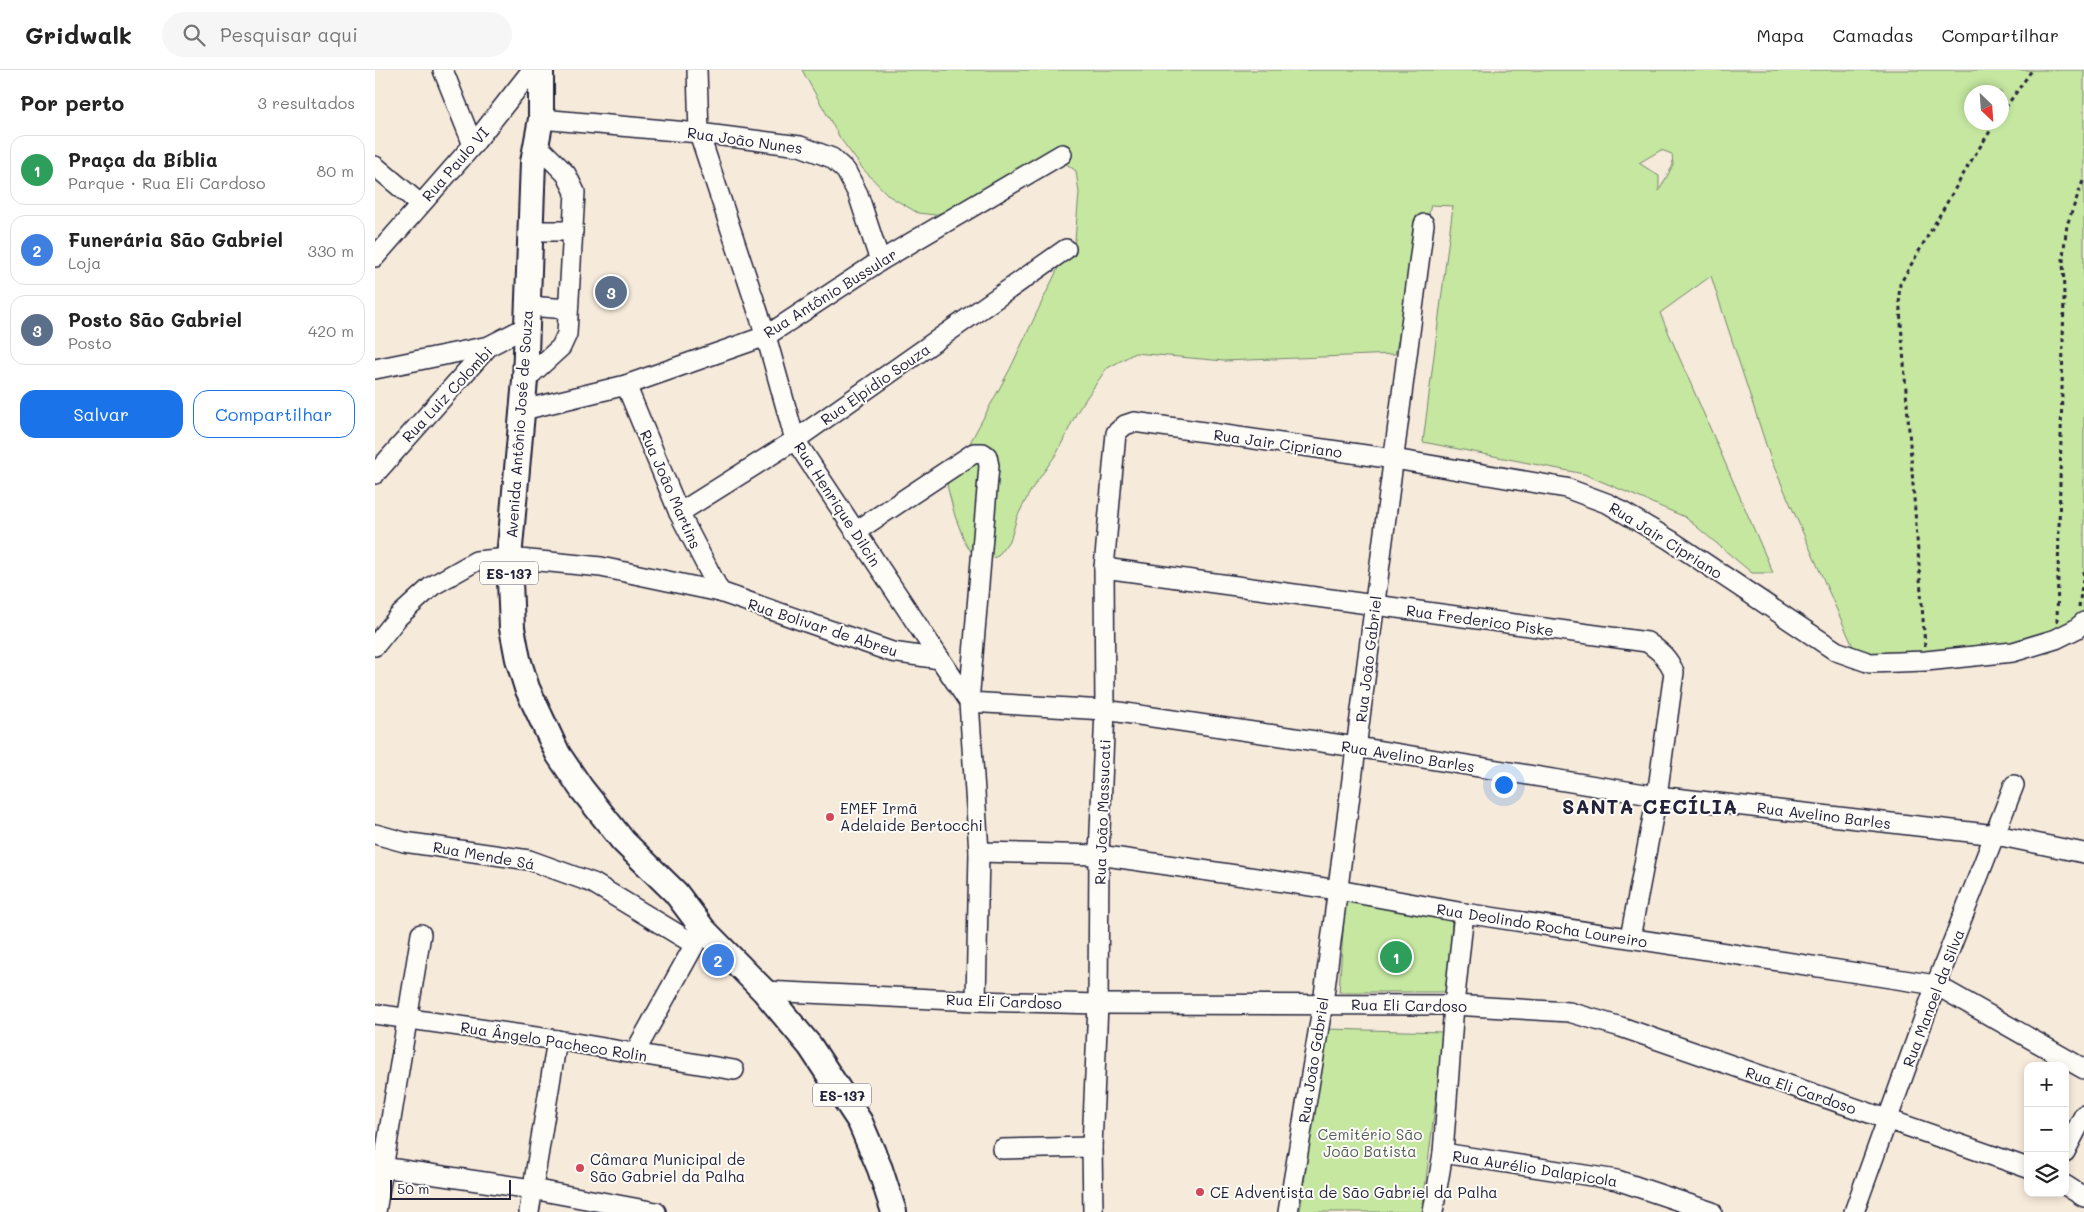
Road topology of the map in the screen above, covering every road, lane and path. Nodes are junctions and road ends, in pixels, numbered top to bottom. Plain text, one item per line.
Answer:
1 (443, 70) edge
2 (532, 70) edge
3 (541, 70) edge
4 (697, 70) edge
5 (2032, 70) edge
6 (2009, 103) edge
7 (541, 119) junction
8 (1991, 130) edge
9 (699, 133) junction
10 (536, 144) junction
11 (473, 145) junction
12 (1062, 154) dead end
13 (375, 166) edge
14 (2084, 178) edge
15 (420, 204) junction
16 (1425, 224) dead end
17 (531, 231) junction
18 (573, 231) junction
19 (1066, 249) dead end
20 (375, 257) edge
21 (880, 261) junction
22 (568, 309) junction
23 (528, 316) junction
24 (766, 336) junction
25 (489, 346) junction
26 (375, 370) edge
27 (525, 380) junction
28 (626, 385) junction
29 (523, 410) junction
30 (1134, 422) joint
31 (795, 440) junction
32 (1394, 459) junction
33 (375, 474) edge
34 (679, 513) junction
35 (855, 532) junction
36 (509, 558) junction
37 (1104, 568) junction
38 (2084, 571) edge
39 (720, 592) junction
40 (1375, 605) junction
41 (2080, 626) edge
42 (2056, 639) junction
43 (375, 646) edge
44 (940, 659) junction
45 (1926, 662) junction
46 (969, 702) junction
47 (1105, 710) junction
48 (1356, 747) junction
49 (2015, 785) dead end
50 (1657, 796) junction
51 (375, 834) edge
52 (1996, 835) junction
53 (979, 852) junction
54 (2084, 853) edge
55 (1099, 855) junction
56 (1338, 890) junction
57 (1463, 913) junction
58 (421, 934) dead end
59 (699, 937) junction
60 (1630, 938) junction
61 (1936, 985) junction
62 (764, 992) junction
63 (976, 1001) junction
64 (1323, 1003) junction
65 (1098, 1004) junction
66 (1454, 1005) junction
67 (375, 1014) edge
68 (407, 1019) junction
69 (557, 1040) junction
70 (634, 1054) junction
71 (2084, 1069) edge
72 (734, 1070) dead end
73 (2084, 1114) edge
74 (1887, 1120) junction
75 (2069, 1144) edge
76 (1092, 1147) junction
77 (1002, 1149) dead end
78 (1443, 1153) junction
79 (379, 1166) edge
80 (2024, 1167) edge
81 (2069, 1188) edge
82 (533, 1189) junction
83 (2084, 1197) edge
84 (376, 1212) edge
85 (529, 1212) edge
86 (656, 1212) edge
87 (894, 1212) edge
88 (1093, 1212) edge
89 (1288, 1212) edge
90 (1433, 1212) edge
91 (1713, 1212) edge
92 (1854, 1212) edge

1 - 11 street
2 - 11 street, Rua Paulo VI
3 - 7 main road, Avenida Antônio José de Souza / ES-137
4 - 9 street, Rua Henrique Dilcin
5 - 6 path
7 - 9 street, Rua João Nunes
7 - 10 main road, Avenida Antônio José de Souza / ES-137
8 - 45 path
9 - 21 street, Rua João Nunes
9 - 24 street, Rua Henrique Dilcin
10 - 17 main road, Avenida Antônio José de Souza / ES-137
10 - 18 street
11 - 15 street, Rua Paulo VI
12 - 21 street, Rua Antônio Bussular
13 - 15 street
14 - 42 path
15 - 20 street, Rua Paulo VI
16 - 32 street, Rua João Gabriel
17 - 18 street
17 - 23 main road, Avenida Antônio José de Souza / ES-137
18 - 22 street
19 - 31 street, Rua Elpídio Souza
21 - 24 street, Rua Antônio Bussular
22 - 23 street
22 - 27 street
23 - 25 street, Rua Luiz Colombi
23 - 27 main road, Avenida Antônio José de Souza / ES-137
24 - 28 street, Rua Antônio Bussular
24 - 31 street, Rua Henrique Dilcin
25 - 26 street
25 - 33 street, Rua Luiz Colombi
27 - 29 main road, Avenida Antônio José de Souza / ES-137
28 - 29 street, Rua Antônio Bussular
28 - 34 street, Rua João Martins
29 - 36 main road, Avenida Antônio José de Souza / ES-137
30 - 32 street, Rua Jair Cipriano
30 - 37 street, Rua João Massucati
31 - 34 street, Rua Elpídio Souza
31 - 35 street, Rua Henrique Dilcin
32 - 40 street, Rua João Gabriel
32 - 45 street, Rua Jair Cipriano
34 - 39 street, Rua João Martins
35 - 44 street, Rua Henrique Dilcin
35 - 46 street
36 - 39 street, Rua Bolivar de Abreu
36 - 43 street
36 - 59 main road, Avenida Antônio José de Souza / ES-137
37 - 40 street, Rua Frederico Piske
37 - 47 street, Rua João Massucati
38 - 41 path
39 - 44 street, Rua Bolivar de Abreu
40 - 48 street, Rua João Gabriel
40 - 50 street, Rua Frederico Piske
41 - 42 street, Rua Jair Cipriano
42 - 45 street, Rua Jair Cipriano
44 - 46 street
46 - 47 street, Rua Avelino Barles
46 - 53 street
47 - 48 street, Rua Avelino Barles
47 - 55 street, Rua João Massucati
48 - 50 street, Rua Avelino Barles
48 - 56 street, Rua João Gabriel
49 - 52 street, Rua Manoel da Silva
50 - 52 street, Rua Avelino Barles
50 - 60 street
51 - 59 street, Rua Mende Sá
52 - 54 street, Rua Avelino Barles
52 - 61 street, Rua Manoel da Silva
53 - 55 street, Rua Deolindo Rocha Loureiro
53 - 63 street
55 - 56 street, Rua Deolindo Rocha Loureiro
55 - 65 street, Rua João Massucati
56 - 57 street, Rua Deolindo Rocha Loureiro
56 - 64 street, Rua João Gabriel
57 - 60 street, Rua Deolindo Rocha Loureiro
57 - 66 street
58 - 68 street
59 - 62 main road, Avenida Antônio José de Souza / ES-137
59 - 70 street
60 - 61 street, Rua Deolindo Rocha Loureiro
61 - 71 street, Rua Deolindo Rocha Loureiro
61 - 74 street, Rua Manoel da Silva
62 - 63 street, Rua Eli Cardoso
62 - 87 main road, ES-137
63 - 65 street, Rua Eli Cardoso
64 - 65 street, Rua Eli Cardoso
64 - 66 street, Rua Eli Cardoso
64 - 89 street, Rua João Gabriel
65 - 76 street, Rua João Massucati
66 - 74 street, Rua Eli Cardoso
66 - 78 street
67 - 68 street, Rua Ângelo Pacheco Rolin
68 - 69 street, Rua Ângelo Pacheco Rolin
68 - 79 street
69 - 70 street, Rua Ângelo Pacheco Rolin
69 - 82 street
70 - 72 street, Rua Ângelo Pacheco Rolin
73 - 75 street
74 - 80 street, Rua Eli Cardoso
74 - 92 street, Rua Manoel da Silva
76 - 77 street
76 - 88 street, Rua João Massucati
78 - 90 street
78 - 91 street, Rua Aurélio Dalapicola
79 - 82 street
79 - 84 street
81 - 83 street
82 - 85 street
82 - 86 street

